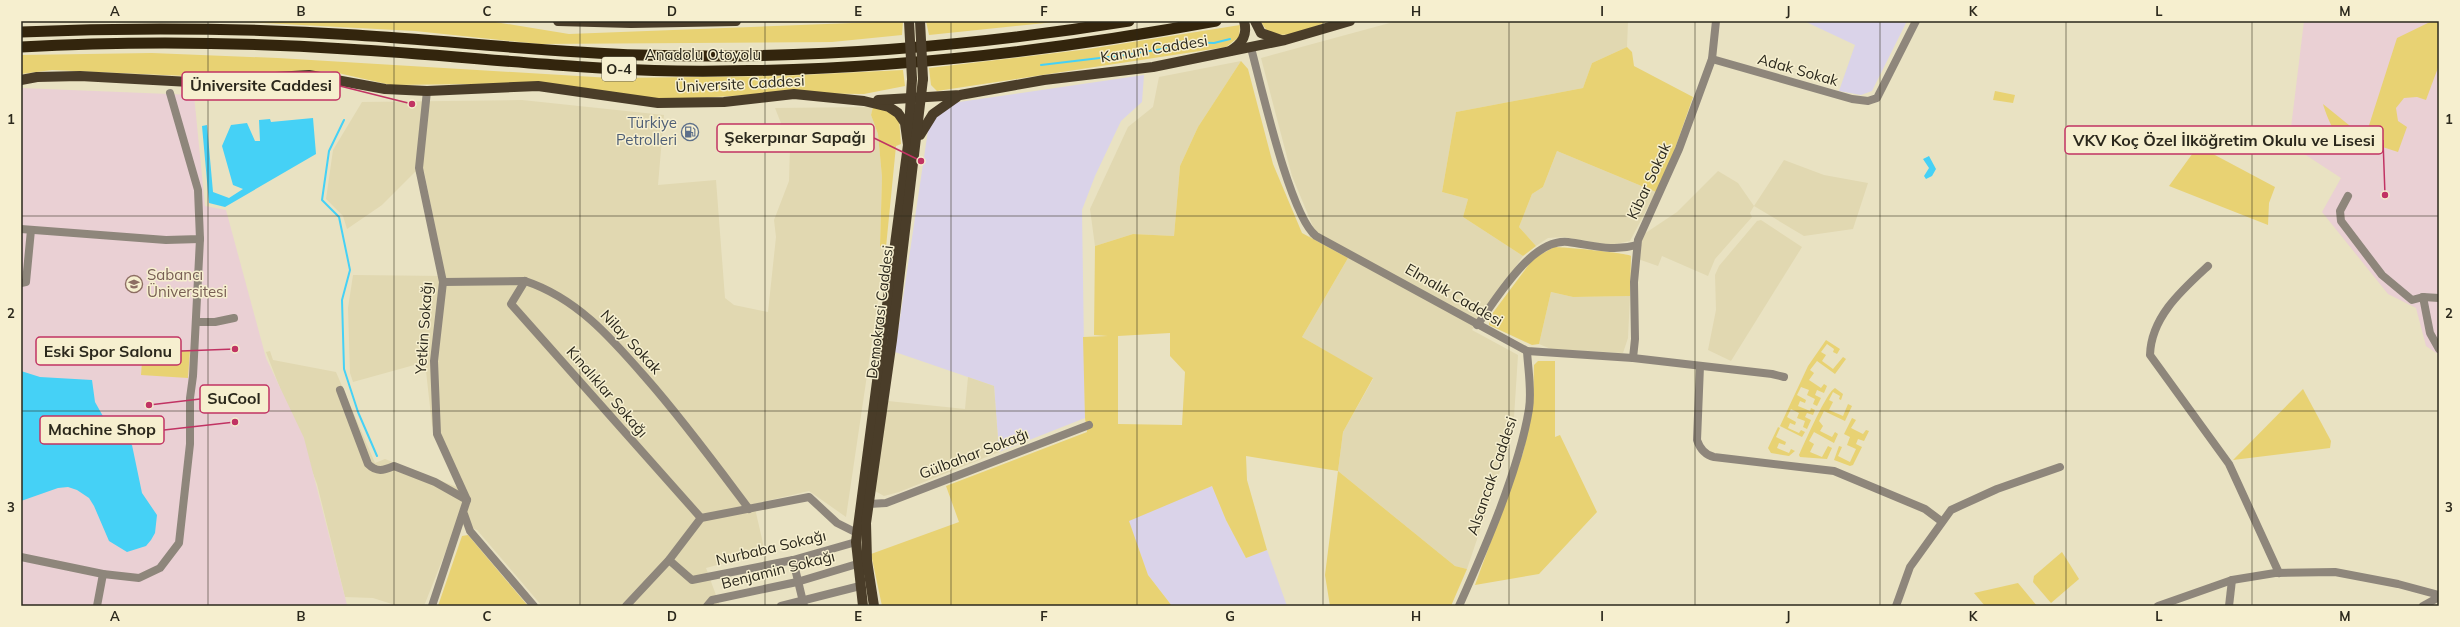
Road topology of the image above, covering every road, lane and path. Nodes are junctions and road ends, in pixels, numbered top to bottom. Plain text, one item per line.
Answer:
1 (558, 21) edge
2 (736, 21) edge
3 (909, 21) edge
4 (920, 21) edge
5 (1129, 21) edge
6 (1216, 21) edge
7 (1350, 21) edge
8 (1716, 21) edge
9 (1916, 21) edge
10 (1250, 23) edge
11 (21, 32) edge
12 (1284, 40) junction
13 (21, 47) edge
14 (1251, 48) junction
15 (1225, 53) junction
16 (1712, 59) junction
17 (21, 79) edge
18 (427, 91) junction
19 (170, 93) dead end
20 (960, 95) junction
21 (917, 99) junction
22 (864, 100) junction
23 (912, 143) junction
24 (2348, 196) dead end
25 (21, 229) edge
26 (31, 230) junction
27 (200, 239) junction
28 (1636, 244) junction
29 (2208, 266) dead end
30 (525, 281) junction
31 (443, 282) junction
32 (21, 283) edge
33 (2423, 297) junction
34 (2439, 298) edge
35 (234, 318) dead end
36 (196, 322) junction
37 (1477, 325) junction
38 (2439, 331) edge
39 (2430, 333) junction
40 (2439, 348) edge
41 (1527, 351) junction
42 (1633, 358) junction
43 (1700, 366) junction
44 (1784, 377) dead end
45 (340, 390) dead end
46 (1089, 425) dead end
47 (2060, 466) dead end
48 (467, 500) junction
49 (865, 507) junction
50 (749, 510) junction
51 (464, 514) junction
52 (701, 518) junction
53 (1942, 521) junction
54 (856, 538) junction
55 (21, 557) edge
56 (668, 560) junction
57 (793, 560) junction
58 (857, 564) junction
59 (2279, 573) junction
60 (103, 574) junction
61 (2232, 580) junction
62 (797, 582) junction
63 (860, 586) junction
64 (2439, 596) edge
65 (803, 603) edge
66 (631, 604) edge
67 (712, 604) edge
68 (97, 606) edge
69 (432, 606) edge
70 (534, 606) edge
71 (781, 606) edge
72 (863, 606) edge
73 (874, 606) edge
74 (1459, 606) edge
75 (1896, 606) edge
76 (2158, 606) edge
77 (2229, 606) edge
78 (2423, 606) edge

1 - 2 main road
3 - 21 main road, Demokrasi Caddesi, bridge
4 - 21 main road, Demokrasi Caddesi, bridge
5 - 11 highway, Anadolu Otoyolu / O-4
6 - 13 highway, Anadolu Otoyolu / O-4
7 - 12 main road, Kanuni Caddesi
8 - 16 street, Kibar Sokak
9 - 16 street, Adak Sokak
10 - 12 main road
10 - 15 main road
12 - 14 main road, Kanuni Caddesi
14 - 15 main road, Kanuni Caddesi
14 - 37 street, Elmalık Caddesi
15 - 20 main road, Kanuni Caddesi
16 - 28 street, Kibar Sokak
17 - 18 main road, Üniversite Caddesi
18 - 22 main road, Üniversite Caddesi
18 - 31 street, Yetkin Sokağı
19 - 27 street
20 - 21 main road, Kanuni Caddesi
20 - 23 main road
21 - 22 main road, Kanuni Caddesi
21 - 23 main road, Demokrasi Caddesi
22 - 23 main road
23 - 49 main road, Demokrasi Caddesi
23 - 49 main road, Demokrasi Caddesi
24 - 33 street
25 - 26 street
26 - 27 street
26 - 32 street
27 - 36 street
28 - 37 street
28 - 42 street, Kibar Sokak
29 - 59 street
30 - 31 street, Nilay Sokak
30 - 50 street, Nilay Sokak
30 - 52 street, Kınalıklar Sokağı
31 - 48 street, Yetkin Sokağı
33 - 34 street
33 - 39 street
35 - 36 street
36 - 60 street
37 - 41 street, Elmalık Caddesi
38 - 39 street
39 - 40 street
41 - 42 street, Elmalık Caddesi
41 - 74 street, Alsancak Caddesi
42 - 43 street, Elmalık Caddesi
43 - 44 street, Elmalık Caddesi
43 - 53 street
45 - 48 street
46 - 49 street, Gülbahar Sokağı
47 - 53 street
48 - 51 street
49 - 54 main road, Demokrasi Caddesi
49 - 73 main road, Demokrasi Caddesi
50 - 52 street
50 - 54 street
51 - 69 street
51 - 70 street
52 - 56 street
53 - 75 street
54 - 57 street, Nurbaba Sokağı
54 - 58 main road, Demokrasi Caddesi
55 - 60 street
56 - 57 street, Nurbaba Sokağı
56 - 66 street
57 - 62 street
58 - 62 street, Benjamin Sokağı
58 - 63 main road, Demokrasi Caddesi
59 - 61 street
59 - 64 street
60 - 68 street
61 - 76 street
61 - 77 street
62 - 65 street
62 - 67 street, Benjamin Sokağı
63 - 65 street
63 - 72 main road, Demokrasi Caddesi
64 - 78 street
65 - 71 street

